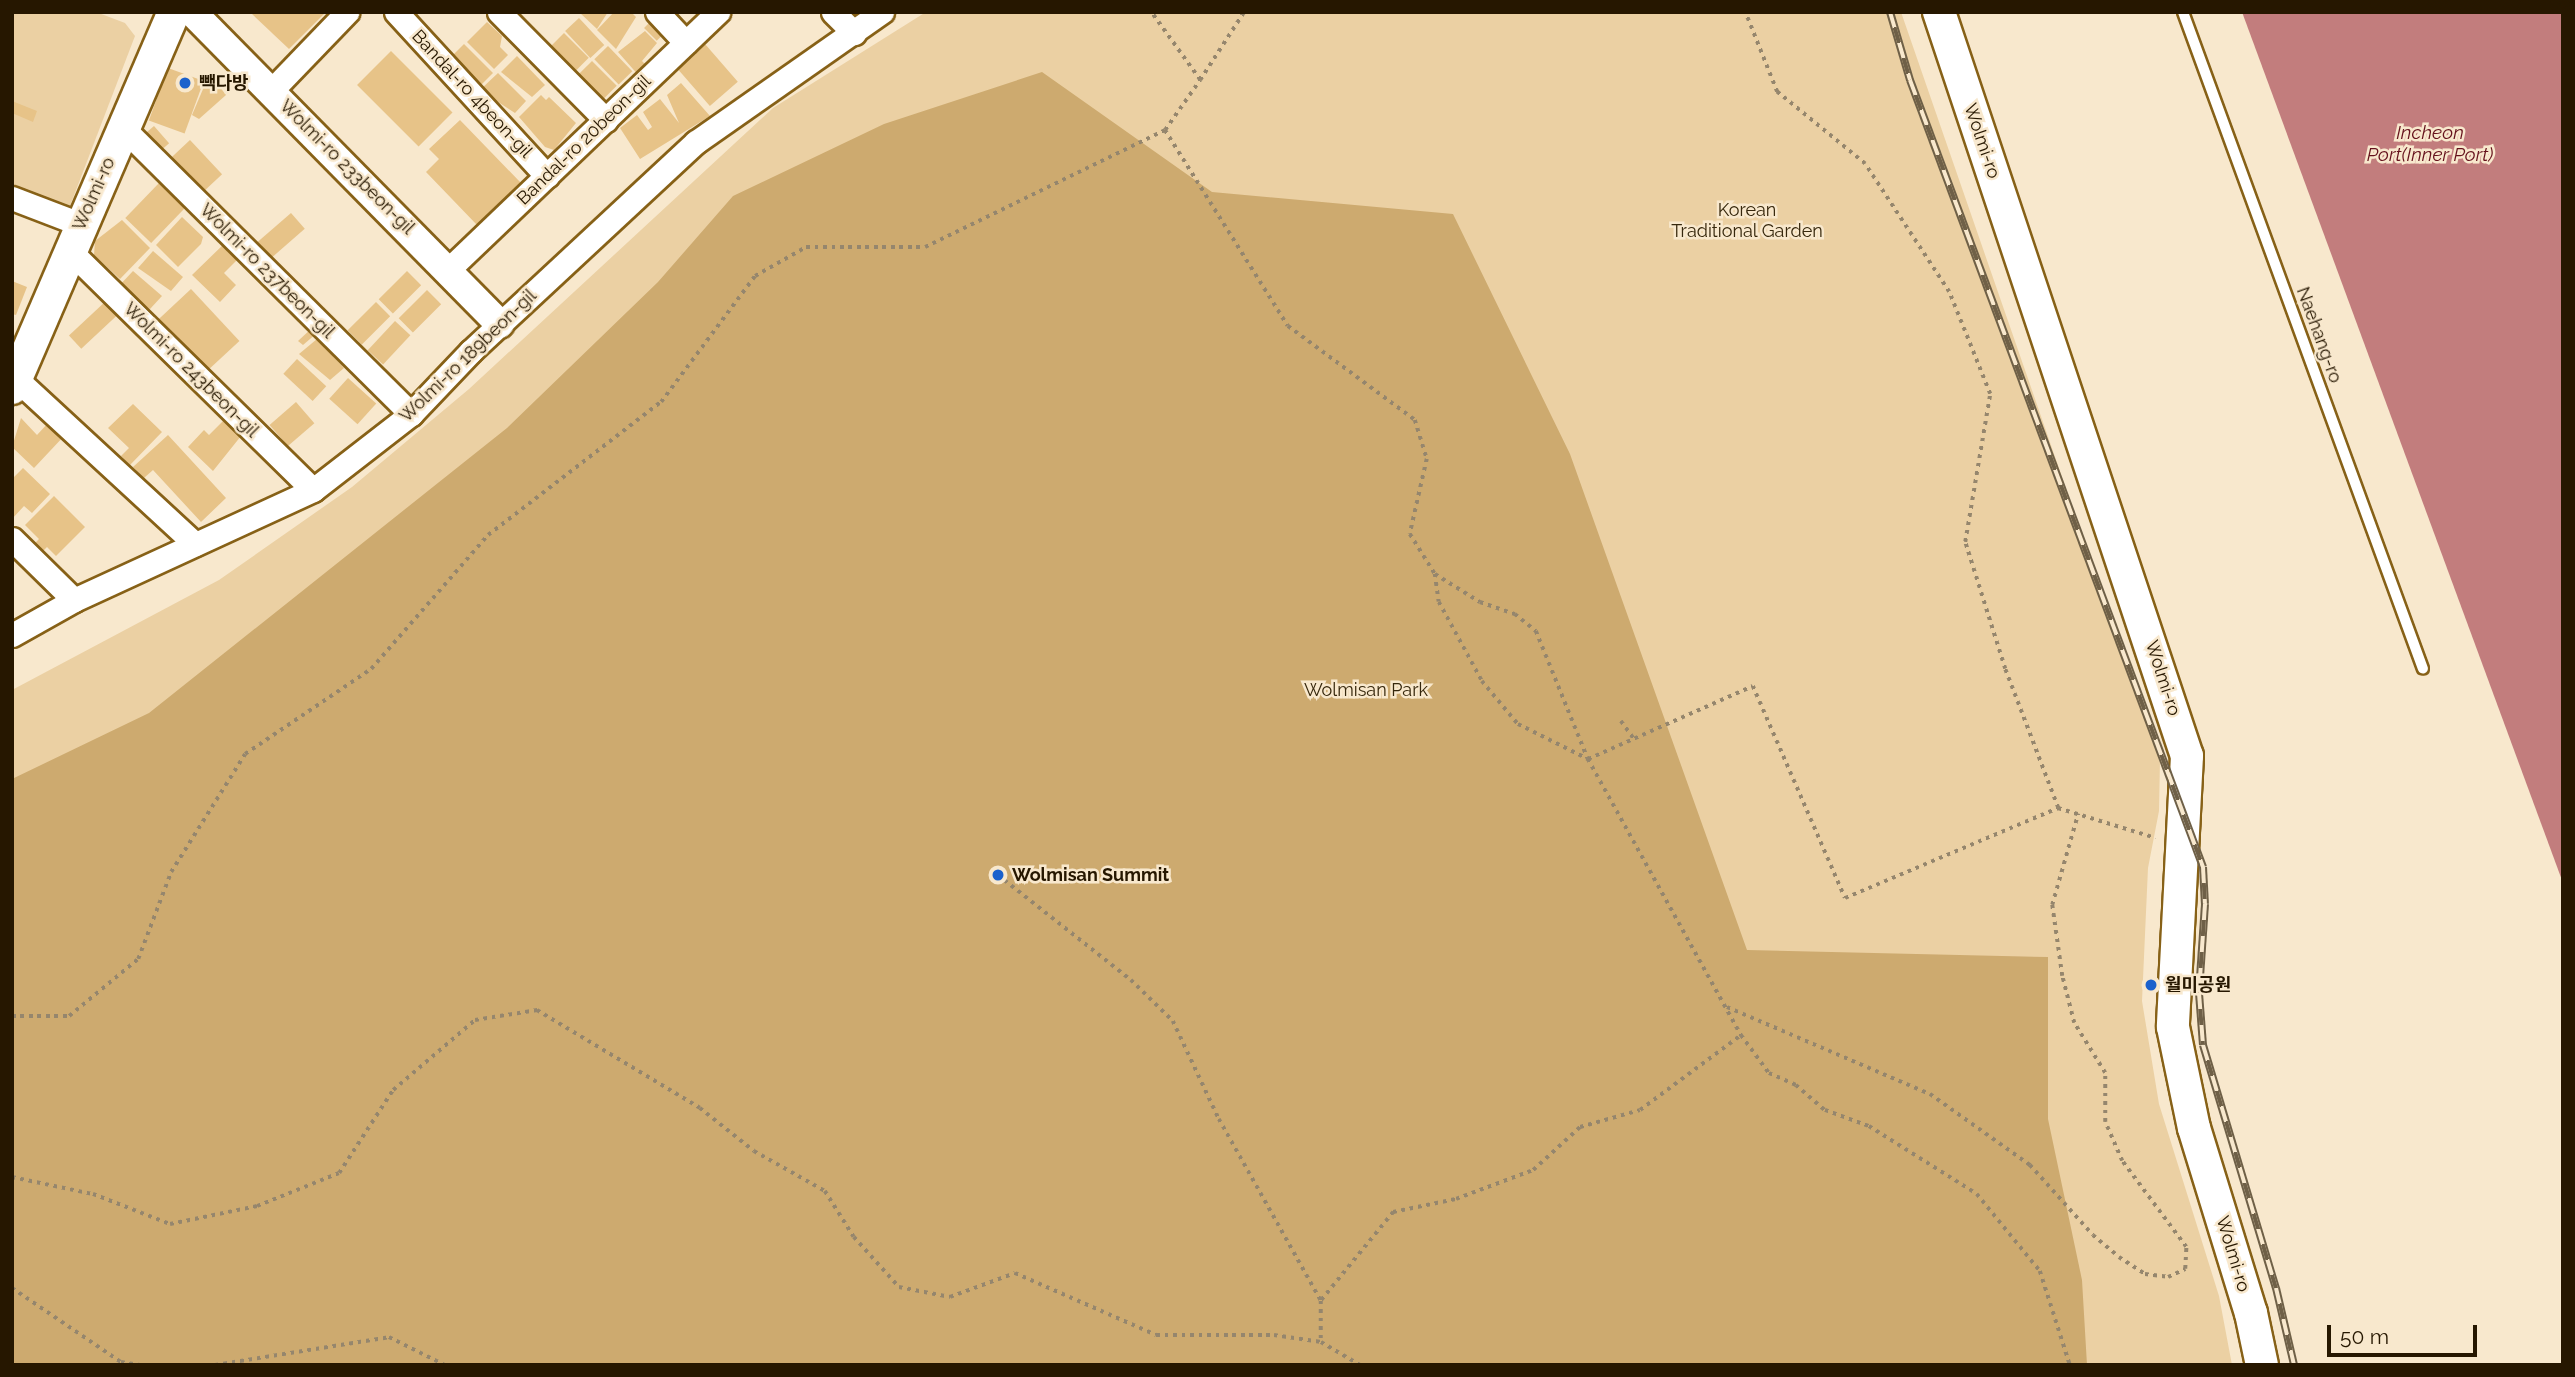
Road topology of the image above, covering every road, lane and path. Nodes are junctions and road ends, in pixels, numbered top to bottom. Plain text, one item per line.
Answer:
1 (174, 12) edge
2 (192, 12) edge
3 (347, 12) edge
4 (396, 12) edge
5 (499, 12) edge
6 (657, 12) edge
7 (718, 12) edge
8 (833, 12) edge
9 (882, 12) edge
10 (1151, 12) edge
11 (1244, 12) edge
12 (1745, 12) edge
13 (1938, 12) edge
14 (2183, 12) edge
15 (854, 33) junction
16 (686, 43) junction
17 (1200, 80) junction
18 (271, 91) junction
19 (606, 120) junction
20 (123, 128) junction
21 (1164, 130) junction
22 (547, 176) junction
23 (12, 198) edge
24 (75, 237) junction
25 (450, 268) junction
26 (500, 324) junction
27 (14, 380) edge
28 (411, 414) junction
29 (313, 491) junction
30 (12, 539) edge
31 (195, 544) junction
32 (1435, 574) junction
33 (74, 600) junction
34 (12, 635) edge
35 (2423, 669) dead end
36 (1620, 721) dead end
37 (1634, 739) junction
38 (1588, 759) junction
39 (2058, 808) junction
40 (2078, 814) junction
41 (2182, 846) junction
42 (998, 875) dead end
43 (1725, 1006) junction
44 (12, 1016) edge
45 (1741, 1035) junction
46 (12, 1177) edge
47 (12, 1288) edge
48 (1321, 1301) junction
49 (1321, 1342) junction
50 (1358, 1364) edge
51 (140, 1365) edge
52 (215, 1365) edge
53 (445, 1365) edge
54 (2070, 1365) edge
55 (2262, 1365) edge

1 - 20 main road, Wolmi-ro
2 - 18 street, Wolmi-ro 233beon-gil
3 - 18 street
4 - 22 street, Bandal-ro 4beon-gil
5 - 19 street
6 - 16 street
7 - 16 street, Bandal-ro 20beon-gil
8 - 15 street
9 - 15 street, Wolmi-ro 189beon-gil
10 - 17 path
11 - 17 path
12 - 39 path
13 - 41 main road, Wolmi-ro
14 - 35 lane, Naehang-ro
15 - 26 street, Wolmi-ro 189beon-gil
16 - 19 street, Bandal-ro 20beon-gil
17 - 21 path
18 - 25 street, Wolmi-ro 233beon-gil
19 - 22 street, Bandal-ro 20beon-gil
20 - 24 main road, Wolmi-ro
20 - 28 street, Wolmi-ro 237beon-gil
21 - 32 path
21 - 44 path
22 - 25 street, Bandal-ro 20beon-gil
23 - 24 street
24 - 27 main road, Wolmi-ro
24 - 29 street, Wolmi-ro 243beon-gil
25 - 26 street, Wolmi-ro 233beon-gil
26 - 28 street, Wolmi-ro 189beon-gil
27 - 31 street, Wolmi-ro
28 - 29 street, Wolmi-ro 189beon-gil
29 - 31 street, Wolmi-ro 189beon-gil
30 - 33 street
31 - 33 street, Wolmi-ro 189beon-gil
32 - 38 path
32 - 38 path
33 - 34 street, Wolmi-ro 189beon-gil
36 - 37 path
37 - 38 path
37 - 39 path
38 - 43 path
39 - 40 path
40 - 41 path
40 - 43 path
41 - 55 main road, Wolmi-ro
42 - 48 path
43 - 45 path
45 - 48 path
45 - 54 path
46 - 49 path
47 - 51 path
48 - 49 path
49 - 50 path
52 - 53 path

